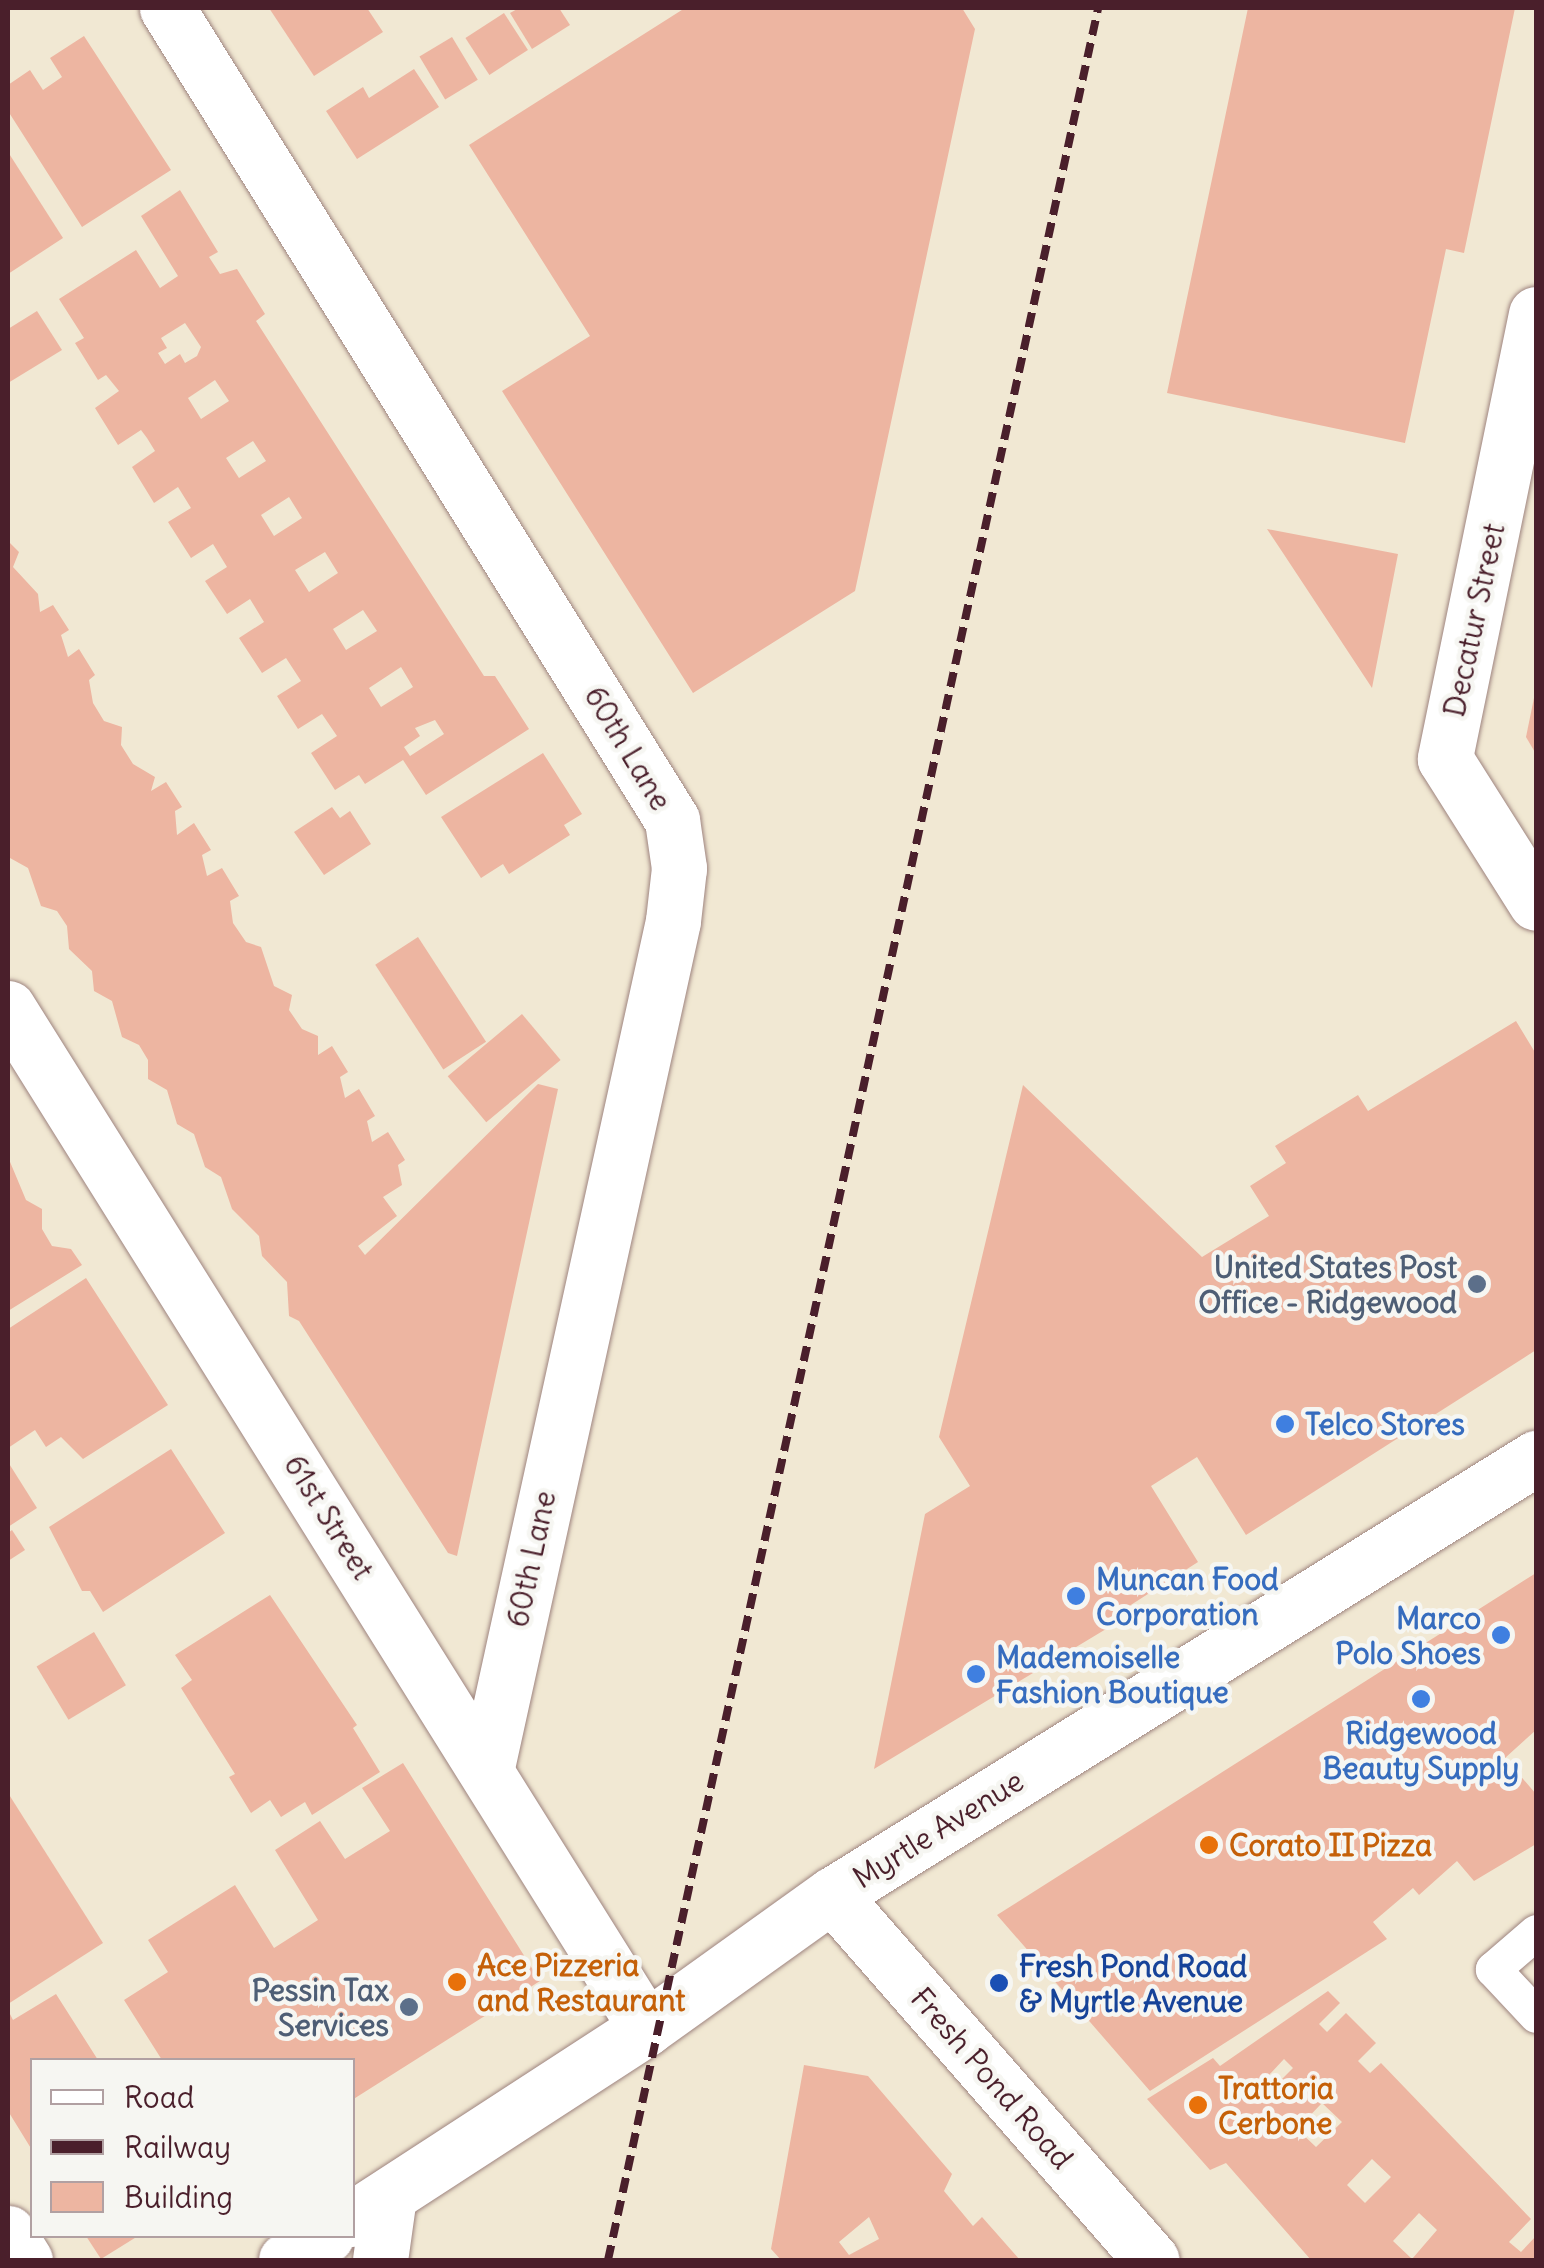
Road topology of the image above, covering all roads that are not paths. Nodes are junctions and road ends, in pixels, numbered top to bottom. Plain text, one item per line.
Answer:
1 (167, 8) edge
2 (1536, 314) edge
3 (1536, 903) edge
4 (8, 1008) edge
5 (1536, 1458) edge
6 (487, 1767) junction
7 (832, 1895) junction
8 (1536, 1932) edge
9 (1536, 2015) edge
10 (646, 2028) junction
11 (371, 2207) edge
12 (8, 2233) edge
13 (323, 2238) edge
14 (24, 2260) edge
15 (286, 2260) edge
16 (380, 2260) edge
17 (1152, 2260) edge

1 - 6 street, 60th Lane
2 - 3 street, Decatur Street
4 - 6 street, 61st Street
5 - 7 street, Myrtle Avenue
6 - 10 street, 61st Street
7 - 10 street, Myrtle Avenue
7 - 17 street, Fresh Pond Road
8 - 9 lane
10 - 11 street, Myrtle Avenue
11 - 16 street
12 - 14 street
13 - 15 street

